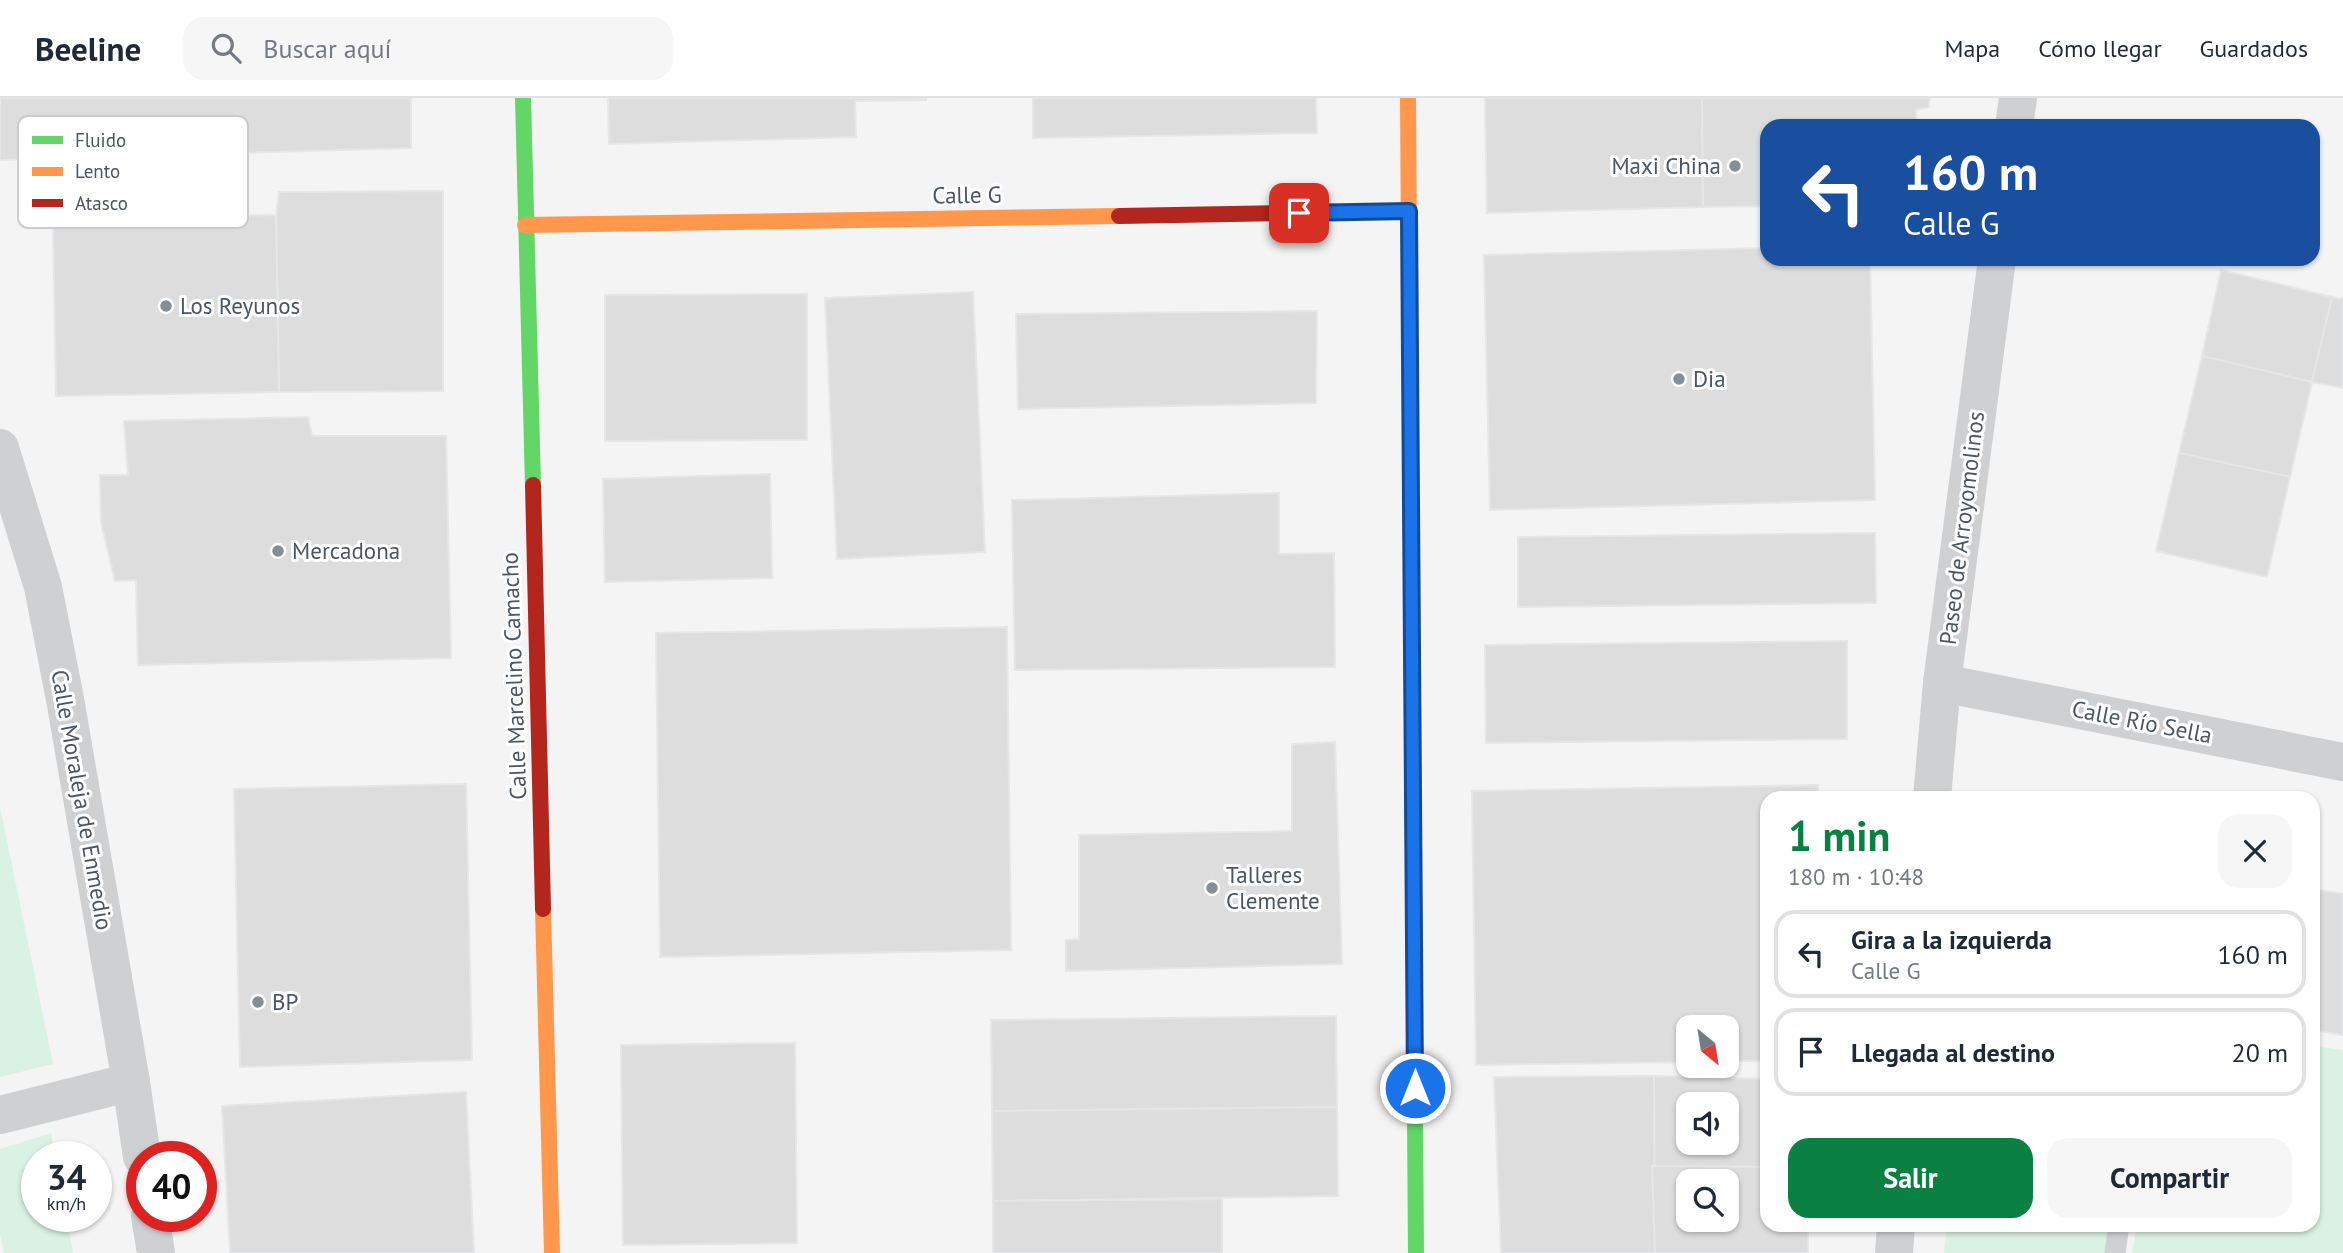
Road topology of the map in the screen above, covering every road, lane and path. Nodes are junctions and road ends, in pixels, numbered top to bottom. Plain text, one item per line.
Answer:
1 (523, 98) edge
2 (1408, 98) edge
3 (2018, 98) edge
4 (2015, 119) edge
5 (1409, 211) junction
6 (525, 225) junction
7 (1996, 266) edge
8 (0, 448) edge
9 (1942, 683) junction
10 (2343, 762) edge
11 (1933, 791) edge
12 (131, 1082) junction
13 (0, 1115) edge
14 (140, 1141) edge
15 (153, 1232) edge
16 (1896, 1232) edge
17 (2118, 1232) edge
18 (156, 1253) edge
19 (552, 1253) edge
20 (1416, 1253) edge
21 (1894, 1253) edge
22 (2115, 1253) edge

1 - 6 street, Calle Marcelino Camacho
2 - 5 street
3 - 4 street
5 - 6 street, Calle G
5 - 20 street
6 - 19 street, Calle Marcelino Camacho
7 - 9 street, Paseo de Arroyomolinos
8 - 12 street, Calle Moraleja de Enmedio
9 - 10 street, Calle Río Sella
9 - 11 street, Paseo de Arroyomolinos
12 - 13 street
12 - 14 street, Calle Moraleja de Enmedio
15 - 18 street
16 - 21 street
17 - 22 lane

